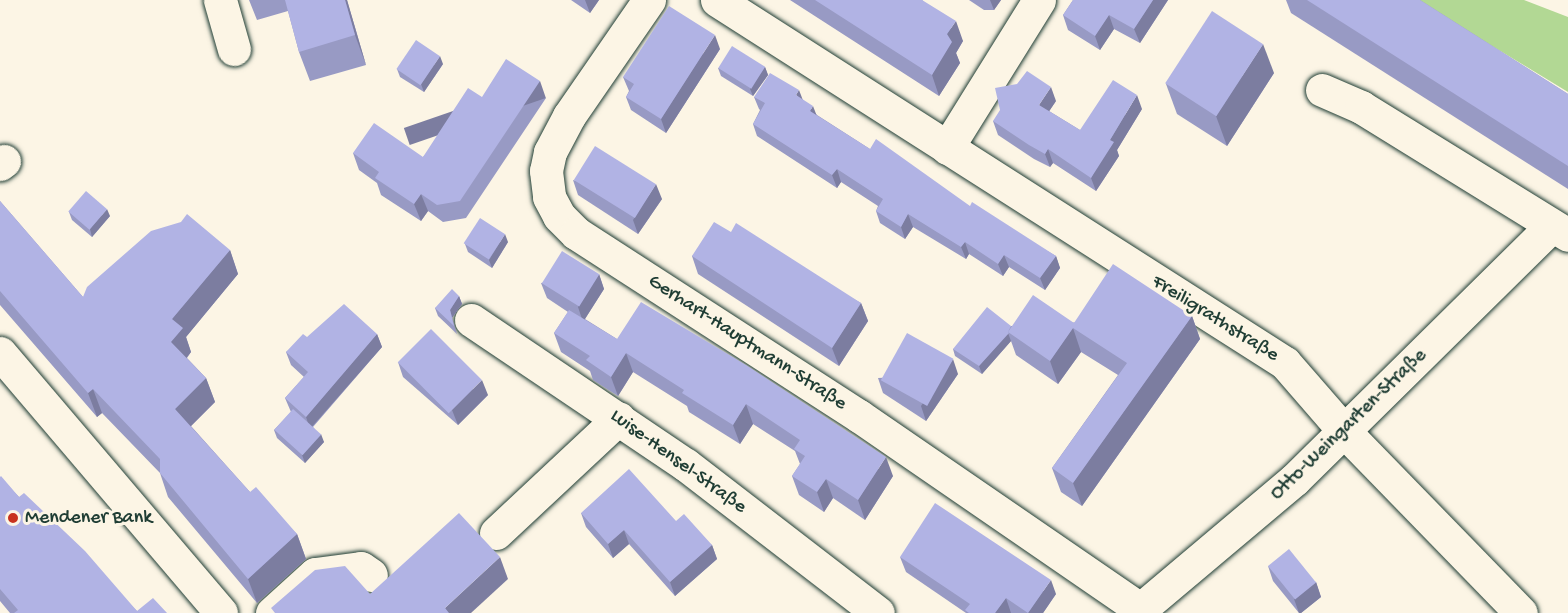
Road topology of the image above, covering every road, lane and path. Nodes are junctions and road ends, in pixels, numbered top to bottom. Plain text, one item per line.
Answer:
1 (220, 0) edge
2 (648, 0) edge
3 (717, 0) edge
4 (1039, 0) edge
5 (234, 49) dead end
6 (1322, 90) dead end
7 (947, 148) junction
8 (1560, 230) edge
9 (471, 320) dead end
10 (0, 353) edge
11 (619, 418) junction
12 (1345, 432) junction
13 (496, 533) dead end
14 (370, 575) dead end
15 (1138, 611) edge
16 (221, 613) edge
17 (272, 613) edge
18 (878, 613) edge
19 (1521, 613) edge

1 - 5 street
2 - 15 street, Gerhart-Hauptmann-Straße
3 - 7 street, Freiligrathstraße
4 - 7 street
6 - 8 street, Otto-Weingarten-Straße
7 - 12 street, Freiligrathstraße
8 - 12 street, Otto-Weingarten-Straße
9 - 11 street, Luise-Hensel-Straße
10 - 16 street
11 - 13 street
11 - 18 street, Luise-Hensel-Straße
12 - 15 street, Otto-Weingarten-Straße
12 - 19 street, Freiligrathstraße
14 - 17 street

